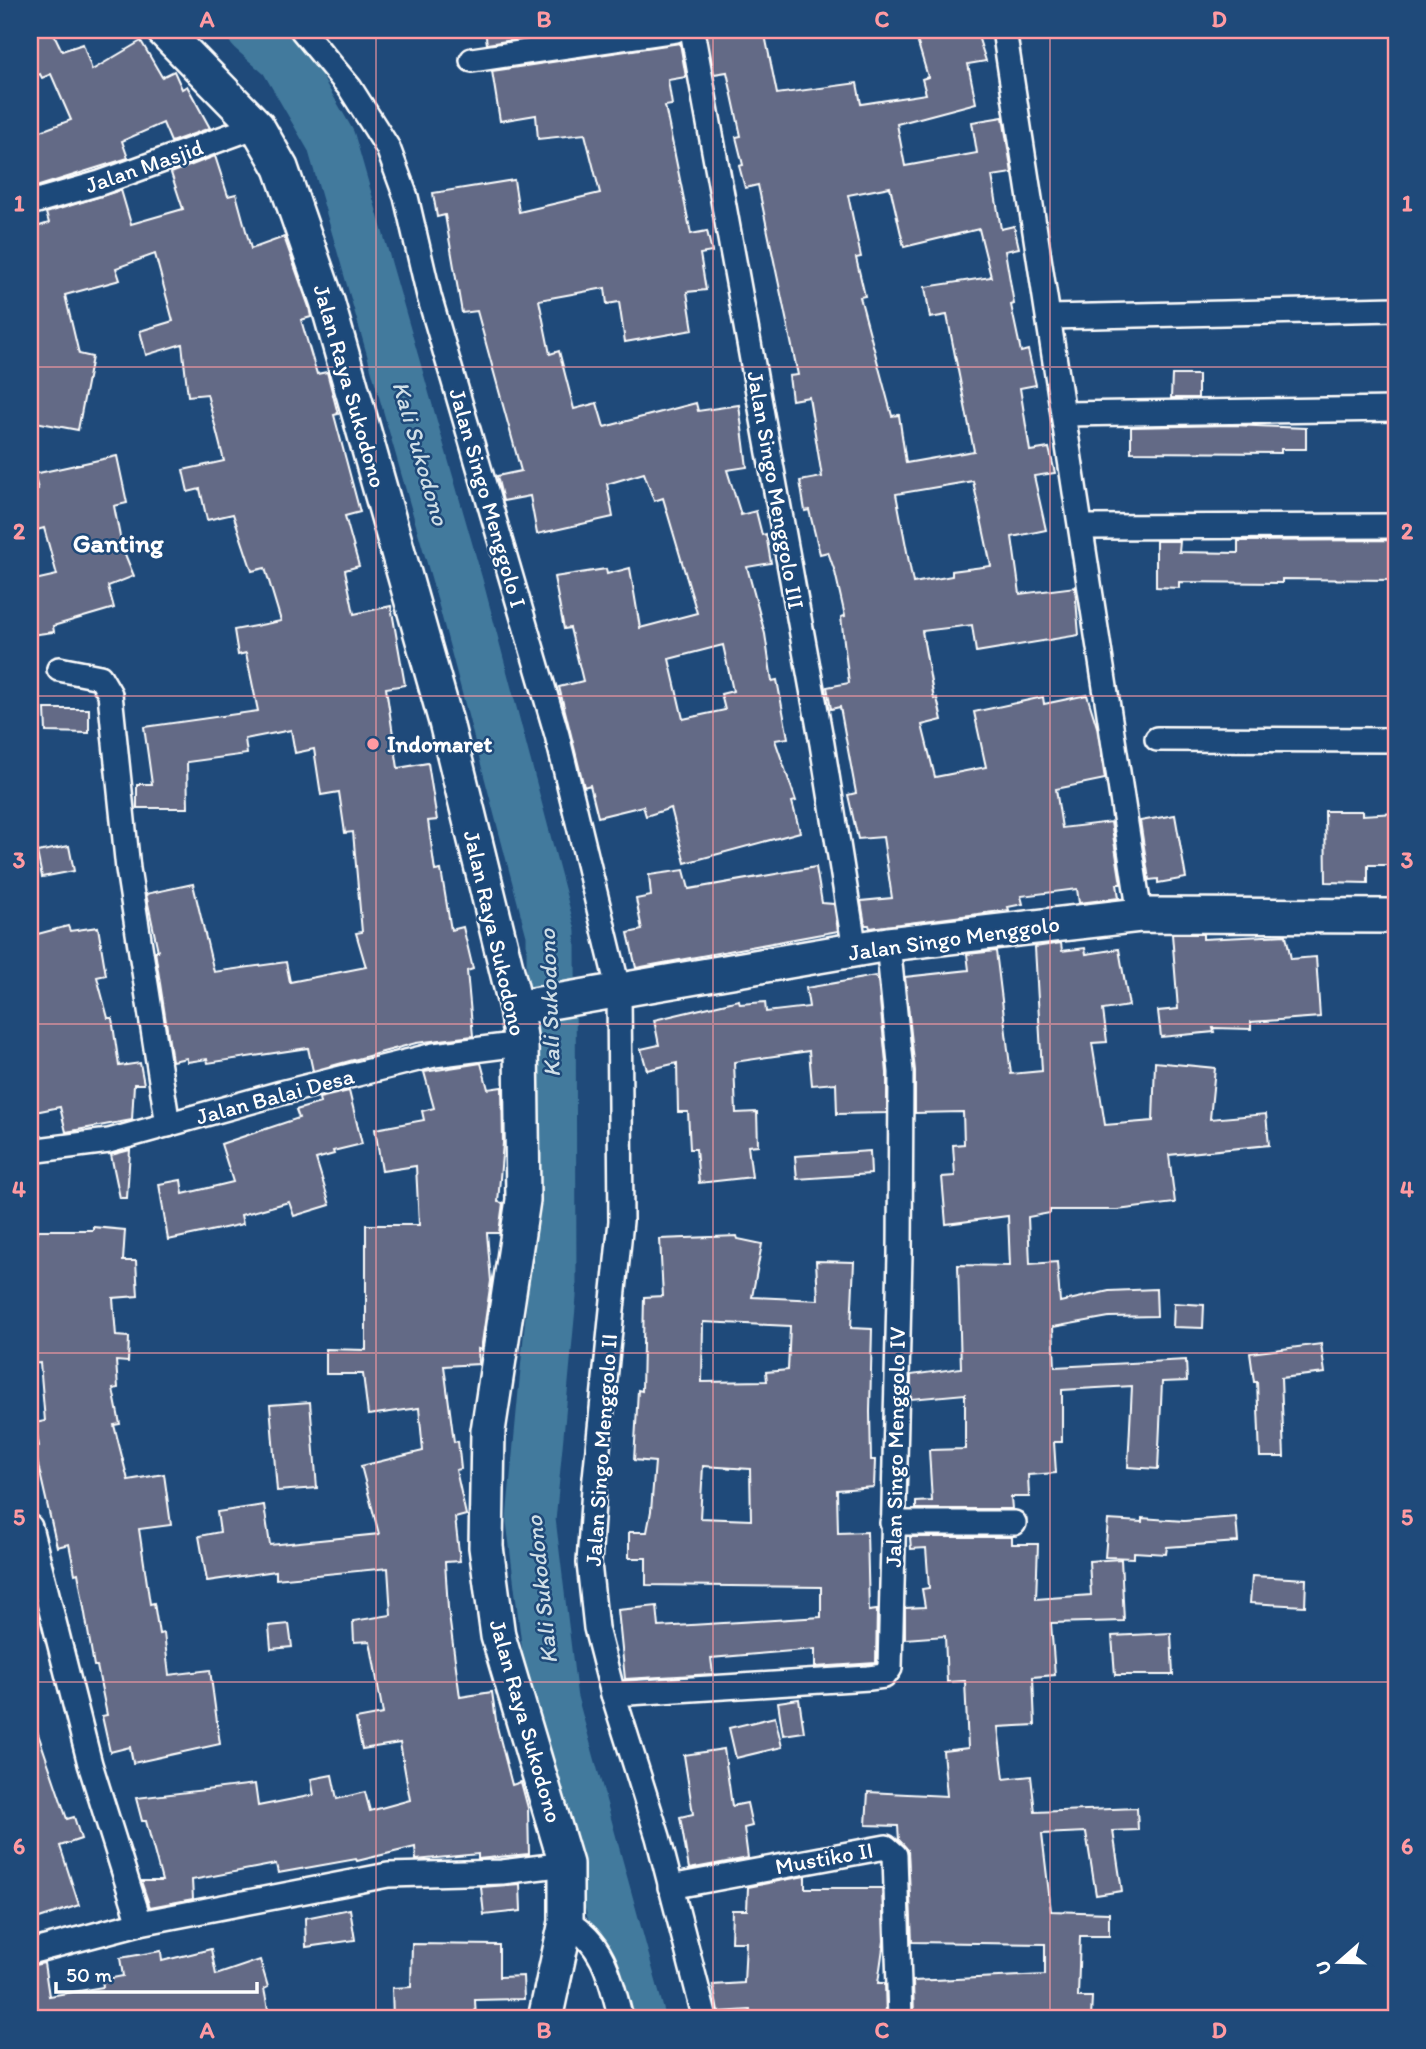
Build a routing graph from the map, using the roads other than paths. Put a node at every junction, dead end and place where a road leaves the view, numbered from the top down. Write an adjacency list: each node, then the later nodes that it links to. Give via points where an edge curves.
1 (163, 30): 7 (main road, Jalan Raya Sukodono)
2 (302, 30): 22 (street, Jalan Singo Menggolo I, via 350,88 388,148 406,197 429,296 557,734)
3 (676, 30): 6 (street)
4 (692, 30): 21 (street, Jalan Singo Menggolo III)
5 (1004, 30): 10 (street)
6 (472, 60)
7 (257, 126): 8 (street, Jalan Masjid, via 100,183); 23 (main road, Jalan Raya Sukodono, via 281,167 327,301)
8 (30, 203)
9 (1396, 309): 10 (street)
10 (1049, 317): 12 (street)
11 (1396, 409): 12 (street)
12 (1064, 414): 14 (street)
13 (1396, 526): 14 (street)
14 (1082, 527): 18 (street)
15 (59, 669): 25 (street, via 100,677 110,694 128,869)
16 (1157, 739): 17 (street)
17 (1396, 740)
18 (1140, 915): 19 (main road, Jalan Singo Menggolo); 20 (main road, Jalan Singo Menggolo)
19 (1396, 916)
20 (888, 944): 21 (main road, Jalan Singo Menggolo); 27 (street, Jalan Singo Menggolo IV, via 901,1072)
21 (855, 950): 22 (main road, Jalan Singo Menggolo)
22 (610, 994): 23 (main road, Jalan Singo Menggolo); 30 (street, Jalan Singo Menggolo II, via 621,1221 589,1563 596,1628)
23 (522, 1008): 24 (main road, Jalan Raya Sukodono)
24 (521, 1044): 25 (street, Jalan Balai Desa, via 434,1055); 31 (main road, Jalan Raya Sukodono, via 523,1200 488,1431 486,1547 498,1636)
25 (168, 1125): 26 (street, Jalan Balai Desa, via 109,1141)
26 (30, 1151)
27 (892, 1523): 28 (street); 30 (street, Jalan Singo Menggolo IV, via 890,1668 884,1676)
28 (1014, 1523)
29 (30, 1527): 34 (street, via 90,1764)
30 (613, 1694): 32 (street, Jalan Singo Menggolo II)
31 (566, 1864): 33 (main road, Jalan Raya Sukodono); 34 (street, via 502,1872 388,1875)
32 (670, 1887): 38 (street, Jalan Singo Menggolo II); 39 (street, Mustiko II, via 886,1847 895,1855)
33 (566, 1922): 36 (main road, Jalan Raya Sukodono); 37 (street, via 583,1931 602,1956)
34 (140, 1923): 35 (street)
35 (30, 1952)
36 (545, 2019)
37 (621, 2019)
38 (705, 2019)
39 (900, 2019)

